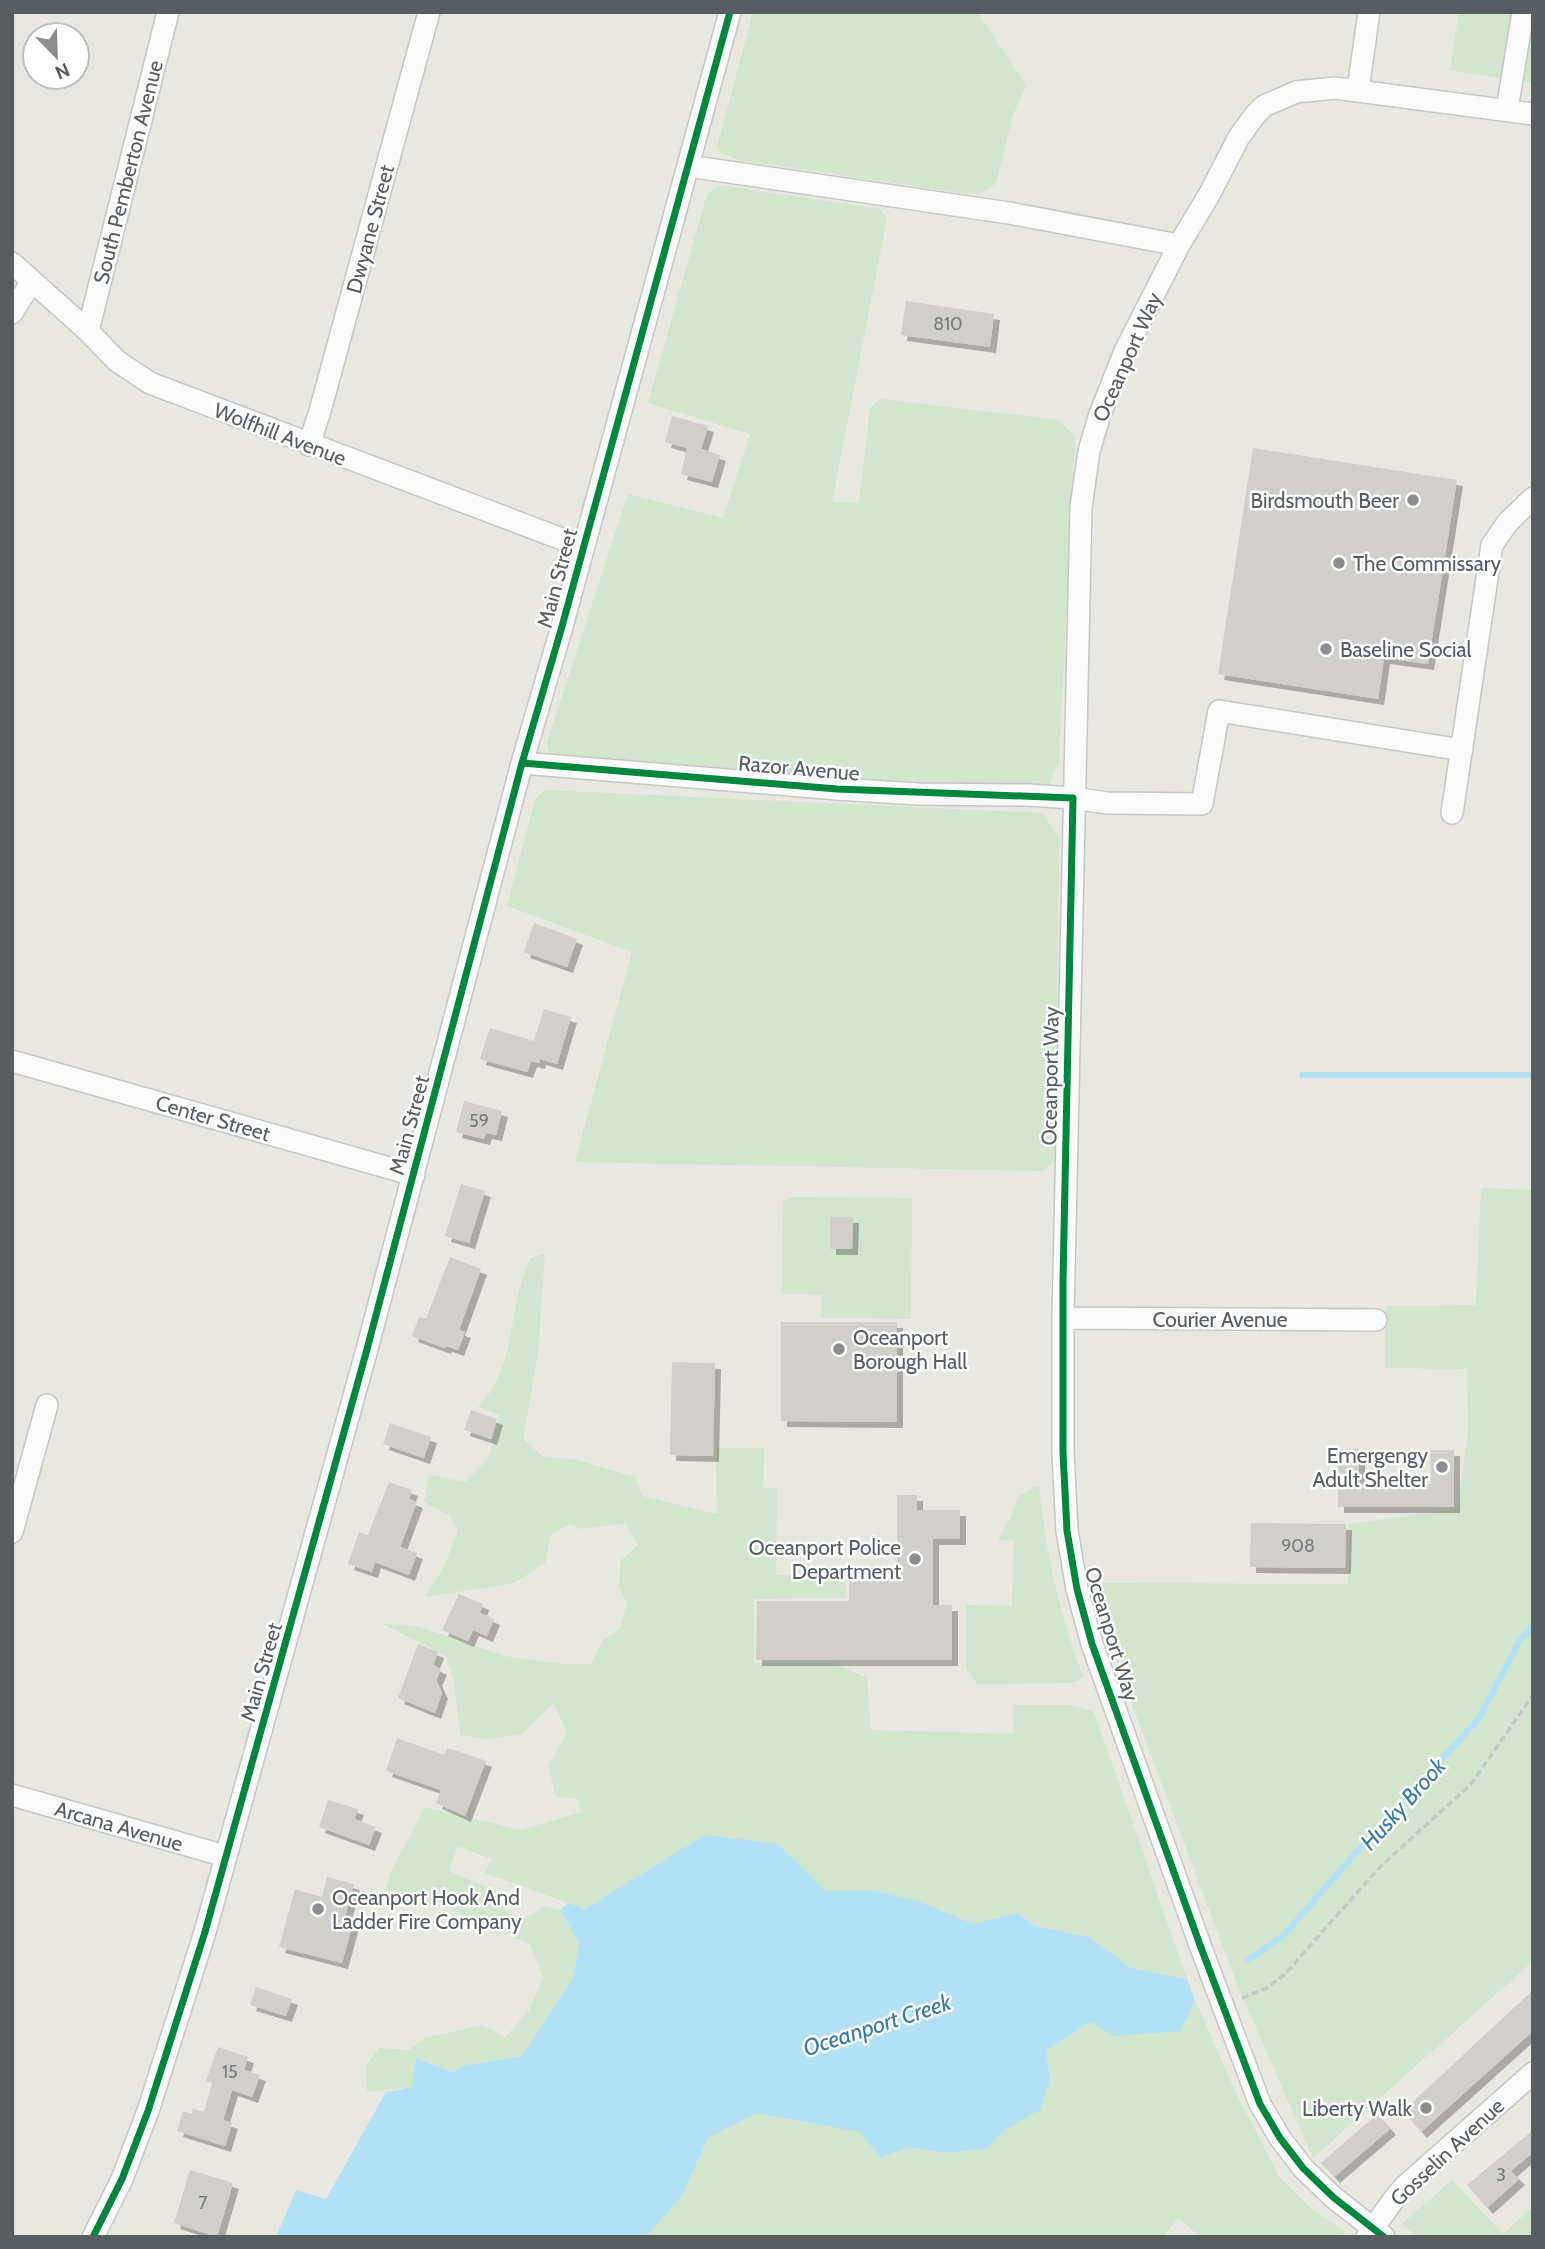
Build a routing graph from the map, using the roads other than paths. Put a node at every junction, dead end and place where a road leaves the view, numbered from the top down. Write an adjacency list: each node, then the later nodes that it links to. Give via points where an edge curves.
1 (168, 12): 14 (street, South Pemberton Avenue)
2 (429, 12): 15 (street, Dwyane Street)
3 (730, 12): 9 (street, Main Street)
4 (1369, 12): 6 (street)
5 (1523, 12): 7 (street)
6 (1358, 90): 7 (street, Oceanport Way); 10 (street, Oceanport Way, via 1318,88 1264,106 1239,137)
7 (1507, 110): 8 (street, Oceanport Way)
8 (1533, 114)
9 (688, 166): 10 (street, via 1009,213); 17 (street, Main Street)
10 (1179, 245): 20 (street, Oceanport Way, via 1125,351 1089,451 1080,533)
11 (12, 263): 12 (street, Wolfhill Avenue)
12 (32, 281): 13 (street); 14 (street, Wolfhill Avenue)
13 (12, 313)
14 (88, 331): 15 (street, Wolfhill Avenue, via 117,361 150,383)
15 (309, 445): 17 (street, Wolfhill Avenue)
16 (1533, 498): 18 (street, via 1492,545)
17 (583, 547): 19 (street, Main Street)
18 (1462, 750): 20 (street, Razor Avenue, via 1219,710 1202,804); 21 (street)
19 (522, 763): 20 (street, Razor Avenue, via 850,790); 23 (street, Main Street)
20 (1073, 798): 24 (street, Oceanport Way)
21 (1452, 813)
22 (12, 1061): 23 (street, Center Street)
23 (414, 1175): 29 (street, Main Street)
24 (1063, 1318): 25 (street, Courier Avenue); 31 (street, Oceanport Way, via 1067,1531 1093,1644 1256,2094 1303,2168)
25 (1376, 1320)
26 (47, 1405): 27 (street)
27 (12, 1532)
28 (12, 1795): 29 (street, Arcana Avenue)
29 (225, 1856): 32 (street, Main Street, via 148,2111)
30 (1533, 2073): 31 (street, Gosselin Avenue, via 1405,2186)
31 (1375, 2234)
32 (93, 2237)

